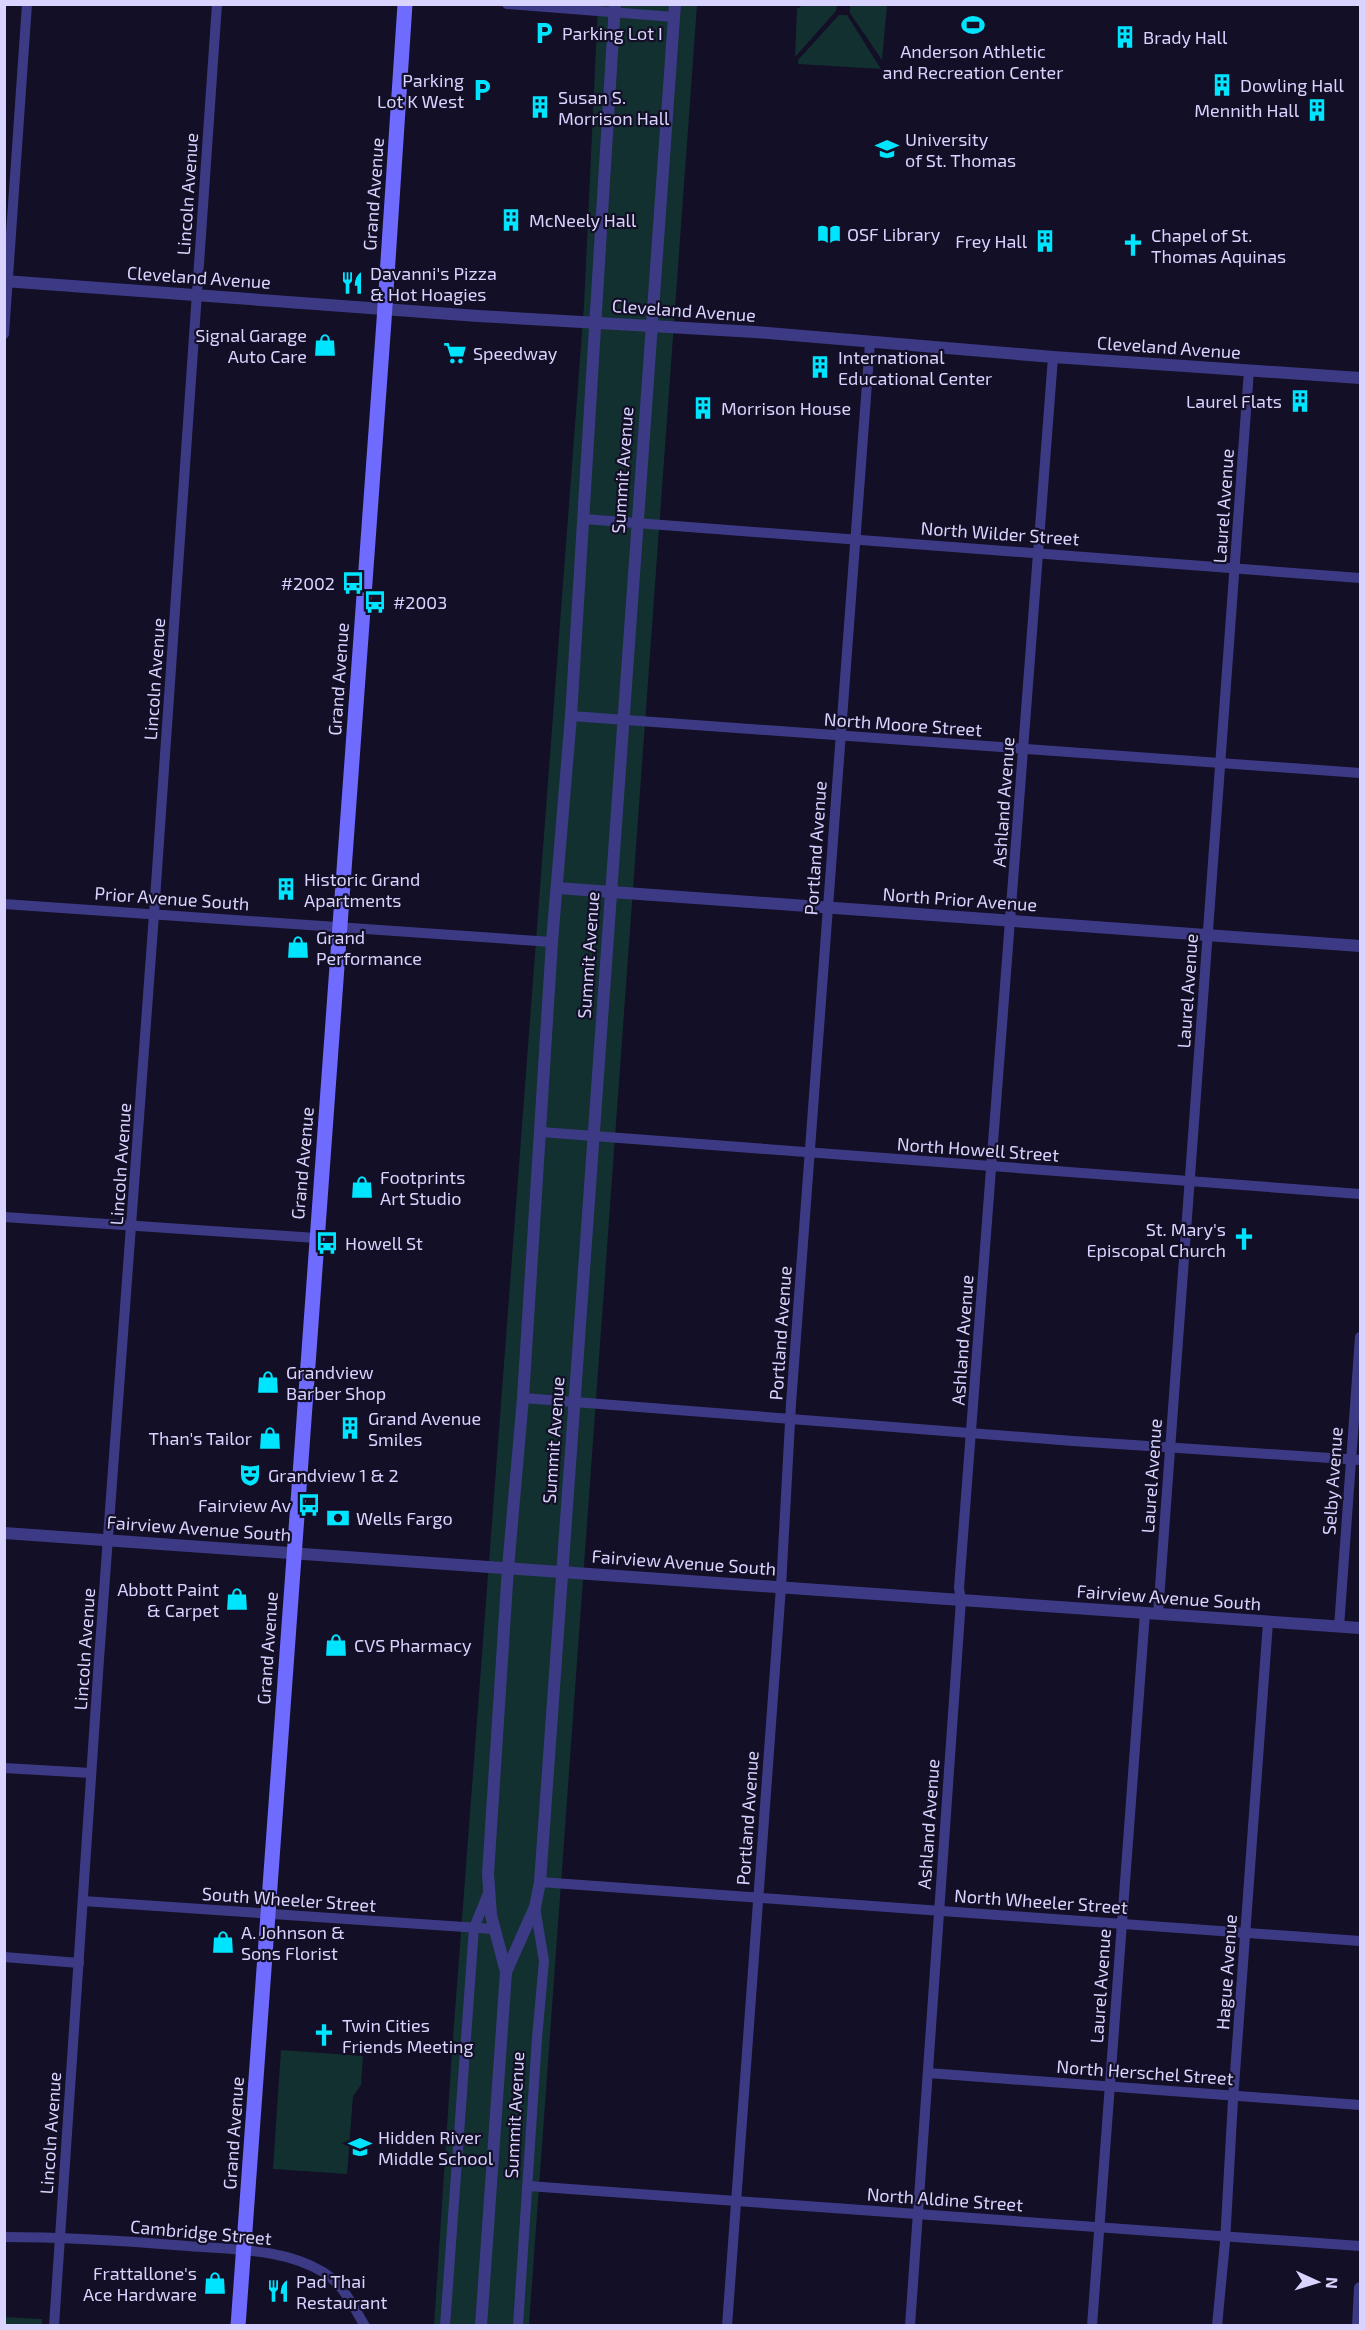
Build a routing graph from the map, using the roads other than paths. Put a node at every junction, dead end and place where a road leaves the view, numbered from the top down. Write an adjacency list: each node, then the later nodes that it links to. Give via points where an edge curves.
1 (27, 4): 7 (street)
2 (217, 4): 8 (street, Lincoln Avenue)
3 (405, 4): 9 (main road, Grand Avenue)
4 (507, 4): 5 (street)
5 (615, 9): 6 (street); 10 (street, Summit Avenue)
6 (674, 11): 11 (street, Summit Avenue)
7 (6, 282): 8 (street, Cleveland Avenue); 12 (street)
8 (196, 295): 9 (street, Cleveland Avenue); 33 (street, Lincoln Avenue)
9 (385, 309): 10 (street, Cleveland Avenue); 35 (main road, Grand Avenue)
10 (597, 323): 11 (street, Cleveland Avenue); 17 (street, Summit Avenue)
11 (650, 327): 13 (street, Cleveland Avenue); 18 (street, Summit Avenue)
12 (4, 333)
13 (870, 343): 14 (street, Cleveland Avenue); 19 (street, Portland Avenue)
14 (1053, 357): 15 (street, Cleveland Avenue); 20 (street, Ashland Avenue)
15 (1249, 370): 16 (street, Cleveland Avenue); 21 (street, Laurel Avenue)
16 (1360, 378)
17 (584, 519): 18 (street, North Wilder Street); 23 (street, Summit Avenue)
18 (636, 521): 19 (street, North Wilder Street); 24 (street, Summit Avenue)
19 (856, 539): 20 (street, North Wilder Street); 25 (street, Portland Avenue)
20 (1038, 553): 21 (street, North Wilder Street); 26 (street, Ashland Avenue)
21 (1235, 567): 22 (street, North Wilder Street); 27 (street, Laurel Avenue)
22 (1360, 578)
23 (571, 716): 24 (street, North Moore Street); 29 (street, Summit Avenue)
24 (623, 719): 25 (street, North Moore Street); 30 (street, Summit Avenue)
25 (840, 736): 26 (street, North Moore Street); 32 (street, Portland Avenue)
26 (1023, 749): 27 (street, North Moore Street); 34 (street, Ashland Avenue)
27 (1220, 763): 28 (street, North Moore Street); 36 (street, Laurel Avenue)
28 (1360, 773)
29 (557, 888): 30 (street, North Prior Avenue); 37 (street, Summit Avenue)
30 (611, 891): 32 (street, North Prior Avenue); 40 (street, Summit Avenue)
31 (4, 903): 33 (street, Prior Avenue South)
32 (828, 907): 34 (street, North Prior Avenue); 41 (street, Portland Avenue)
33 (154, 914): 35 (street, Prior Avenue South); 46 (street, Lincoln Avenue)
34 (1011, 922): 36 (street, North Prior Avenue); 42 (street, Ashland Avenue)
35 (339, 927): 37 (street, Prior Avenue South); 47 (main road, Grand Avenue)
36 (1207, 936): 38 (street, North Prior Avenue); 43 (street, Laurel Avenue)
37 (552, 942): 39 (street, Summit Avenue)
38 (1360, 946)
39 (541, 1132): 40 (street, North Howell Street); 49 (street, Summit Avenue)
40 (592, 1136): 41 (street, North Howell Street); 50 (street, Summit Avenue)
41 (809, 1152): 42 (street, North Howell Street); 51 (street, Portland Avenue)
42 (991, 1166): 43 (street, North Howell Street); 52 (street, Ashland Avenue)
43 (1189, 1181): 44 (street, North Howell Street); 53 (street, Laurel Avenue)
44 (1360, 1194)
45 (4, 1217): 46 (street)
46 (132, 1224): 47 (street); 56 (street, Lincoln Avenue)
47 (316, 1238): 57 (main road, Grand Avenue)
48 (1360, 1337): 54 (street, Selby Avenue)
49 (523, 1398): 50 (street); 58 (street, Summit Avenue)
50 (573, 1402): 51 (street); 59 (street, Summit Avenue)
51 (791, 1418): 52 (street); 60 (street, Portland Avenue)
52 (971, 1432): 53 (street); 61 (street, Ashland Avenue)
53 (1170, 1448): 54 (street); 63 (street, Laurel Avenue)
54 (1356, 1460): 65 (street, Selby Avenue)
55 (4, 1533): 56 (street, Fairview Avenue South)
56 (108, 1540): 57 (street, Fairview Avenue South); 68 (street, Lincoln Avenue)
57 (293, 1553): 58 (street, Fairview Avenue South); 75 (main road, Grand Avenue)
58 (508, 1568): 59 (street, Fairview Avenue South); 70 (street, Summit Avenue)
59 (563, 1572): 60 (street, Fairview Avenue South); 69 (street, Summit Avenue)
60 (781, 1587): 61 (street, Fairview Avenue South); 71 (street, Portland Avenue)
61 (961, 1600): 62 (street, Fairview Avenue South); 74 (street, Ashland Avenue)
62 (1145, 1613): 63 (street, Fairview Avenue South); 76 (street, Laurel Avenue)
63 (1158, 1614): 64 (street, Fairview Avenue South)
64 (1268, 1622): 65 (street, Fairview Avenue South); 79 (street, Hague Avenue)
65 (1339, 1627): 66 (street, Fairview Avenue South)
66 (1360, 1628)
67 (4, 1768): 68 (street)
68 (91, 1773): 72 (street, Lincoln Avenue)
69 (540, 1882): 71 (street, North Wheeler Street); 73 (street, Summit Avenue)
70 (489, 1890): 77 (street, Summit Avenue); 78 (street, Summit Avenue)
71 (758, 1897): 74 (street, North Wheeler Street); 89 (street, Portland Avenue)
72 (83, 1901): 75 (street, South Wheeler Street); 82 (street, Lincoln Avenue)
73 (535, 1907): 83 (street, Summit Avenue); 88 (street, Summit Avenue, via 544,1961)
74 (939, 1910): 76 (street, North Wheeler Street); 84 (street, Ashland Avenue)
75 (269, 1914): 77 (street, South Wheeler Street); 96 (main road, Grand Avenue)
76 (1122, 1924): 79 (street, North Wheeler Street); 85 (street, Laurel Avenue)
77 (474, 1928): 78 (street, South Wheeler Street); 101 (street, Summit Avenue)
78 (494, 1929): 83 (street, Summit Avenue)
79 (1245, 1933): 80 (street, North Wheeler Street); 86 (street, Hague Avenue)
80 (1360, 1941)
81 (4, 1958): 82 (street)
82 (79, 1963): 94 (street, Lincoln Avenue)
83 (506, 1972): 102 (street, Summit Avenue)
84 (928, 2073): 85 (street, North Herschel Street); 90 (street, Ashland Avenue)
85 (1109, 2086): 86 (street, North Herschel Street); 91 (street, Laurel Avenue)
86 (1234, 2094): 87 (street, North Herschel Street); 92 (street, Hague Avenue)
87 (1360, 2105)
88 (528, 2186): 89 (street, North Aldine Street); 103 (street, Summit Avenue)
89 (736, 2201): 90 (street, North Aldine Street); 104 (street, Portland Avenue)
90 (916, 2214): 91 (street, North Aldine Street); 105 (street, Ashland Avenue)
91 (1100, 2226): 92 (street, North Aldine Street); 106 (street, Laurel Avenue)
92 (1225, 2236): 95 (street, North Aldine Street); 107 (street, Hague Avenue)
93 (4, 2237): 94 (street, Cambridge Street)
94 (59, 2237): 96 (street, Cambridge Street); 98 (street, Lincoln Avenue)
95 (1360, 2246)
96 (243, 2251): 99 (main road, Grand Avenue); 100 (street, Cambridge Street, via 285,2257 323,2272 340,2286)
97 (1360, 2288): 108 (street)
98 (54, 2325)
99 (237, 2325)
100 (364, 2325)
101 (445, 2325)
102 (481, 2325)
103 (518, 2325)
104 (727, 2325)
105 (910, 2325)
106 (1092, 2325)
107 (1217, 2325)
108 (1358, 2325)

